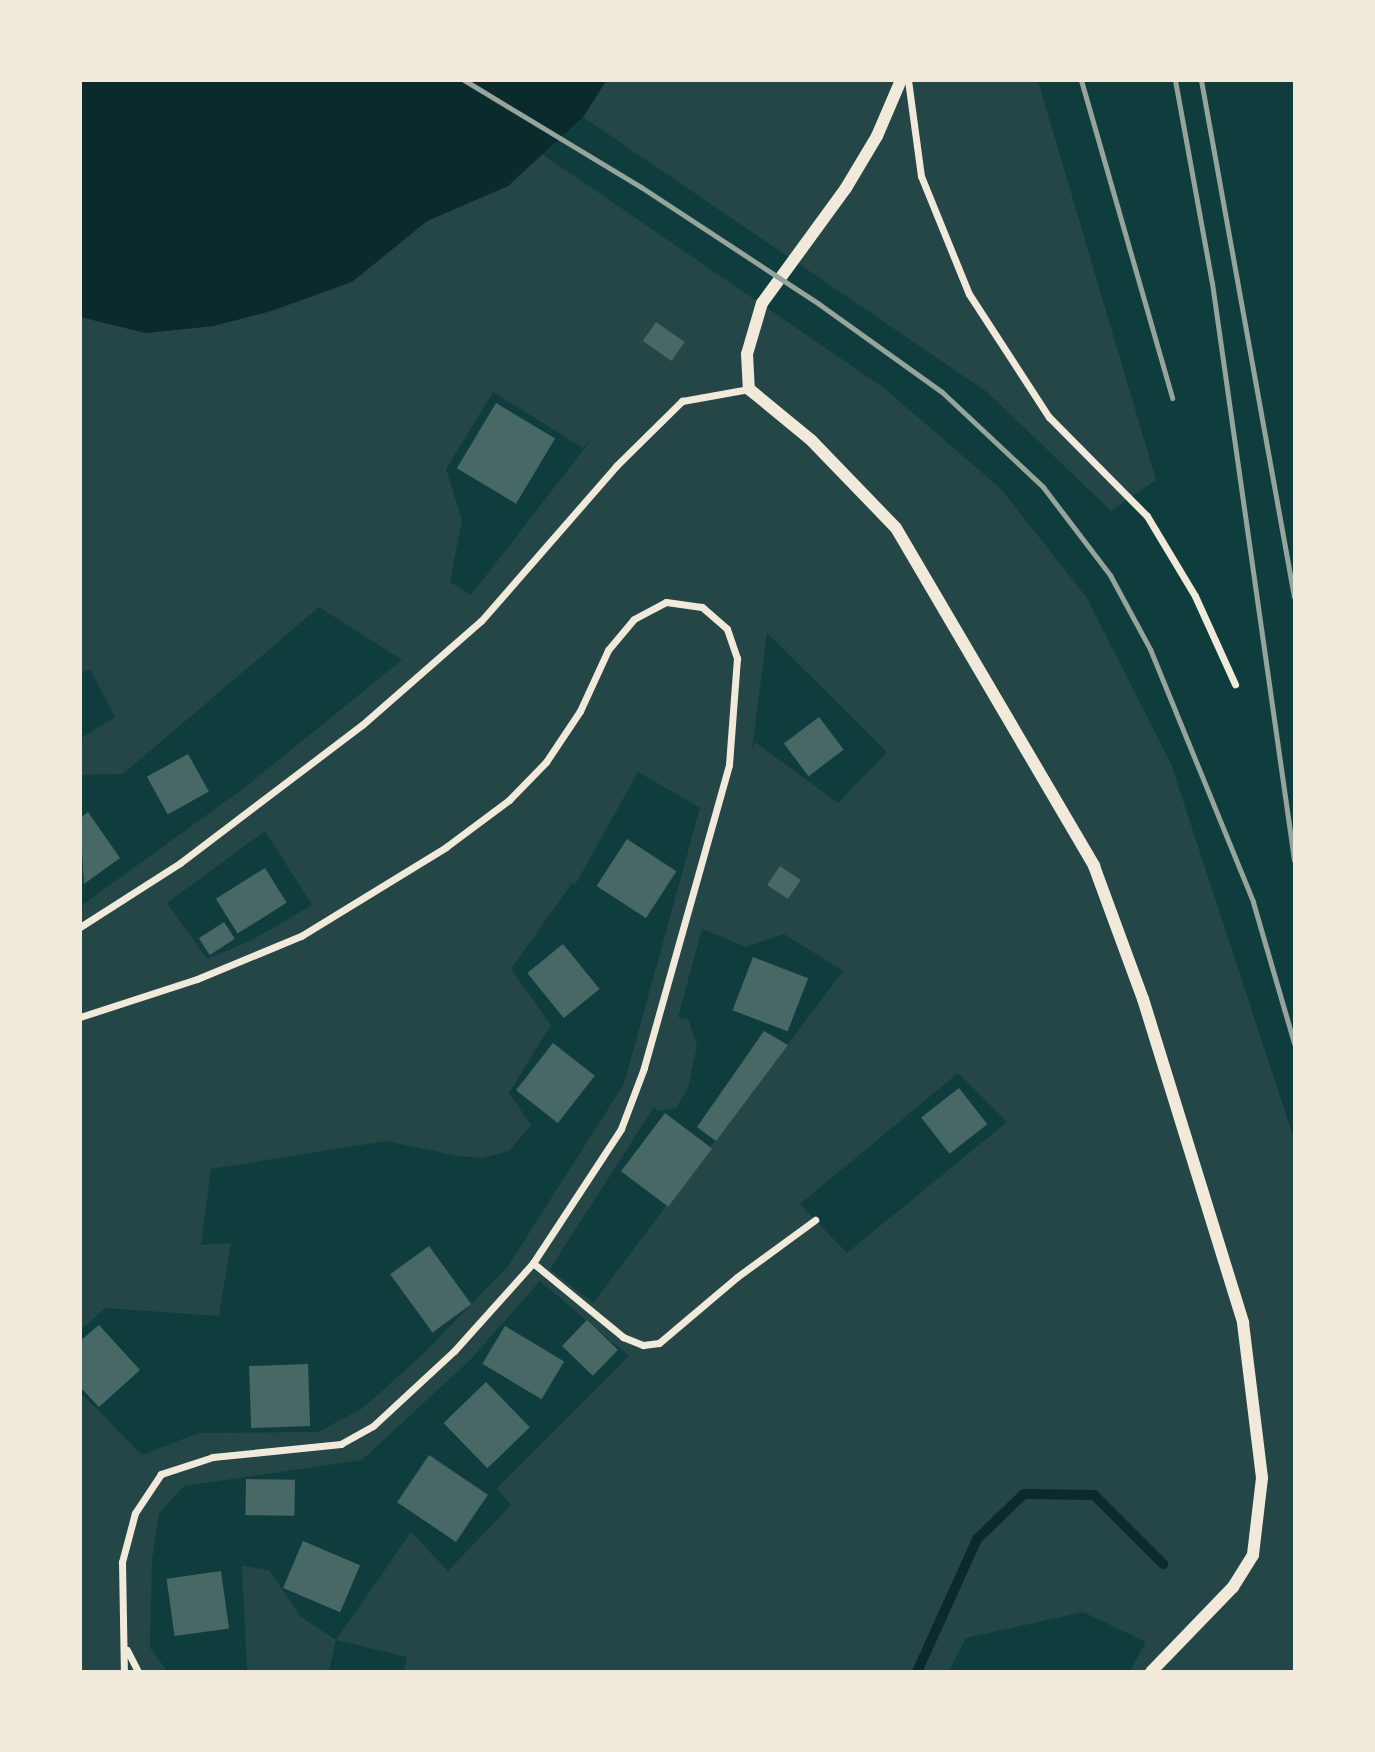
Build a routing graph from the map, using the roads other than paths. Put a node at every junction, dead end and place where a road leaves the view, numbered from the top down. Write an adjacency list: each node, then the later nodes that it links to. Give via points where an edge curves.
1 (901, 80): 3 (street, via 877,136 846,188 762,303 747,354)
2 (908, 80): 4 (street, via 921,176 969,294 1049,418 1147,516 1195,596)
3 (748, 389): 5 (street, via 682,401 616,466 481,621 362,725 180,863); 12 (street, via 811,440 896,528 1094,866 1143,999 1243,1323 1262,1478 1253,1555 1233,1587)
4 (1234, 684)
5 (80, 927)
6 (80, 1017): 8 (street, via 197,979 301,936 405,874 509,800 546,762 580,711 608,650 634,619 666,602 702,607 727,629 737,658 729,765 644,1068 621,1129)
7 (815, 1220): 8 (street, via 737,1277 659,1343 643,1345 622,1337)
8 (533, 1263): 9 (street, via 454,1351 373,1426 341,1444 213,1457 161,1474 135,1513 122,1562)
9 (126, 1647): 10 (street); 11 (street)
10 (124, 1671)
11 (138, 1671)
12 (1151, 1671)

